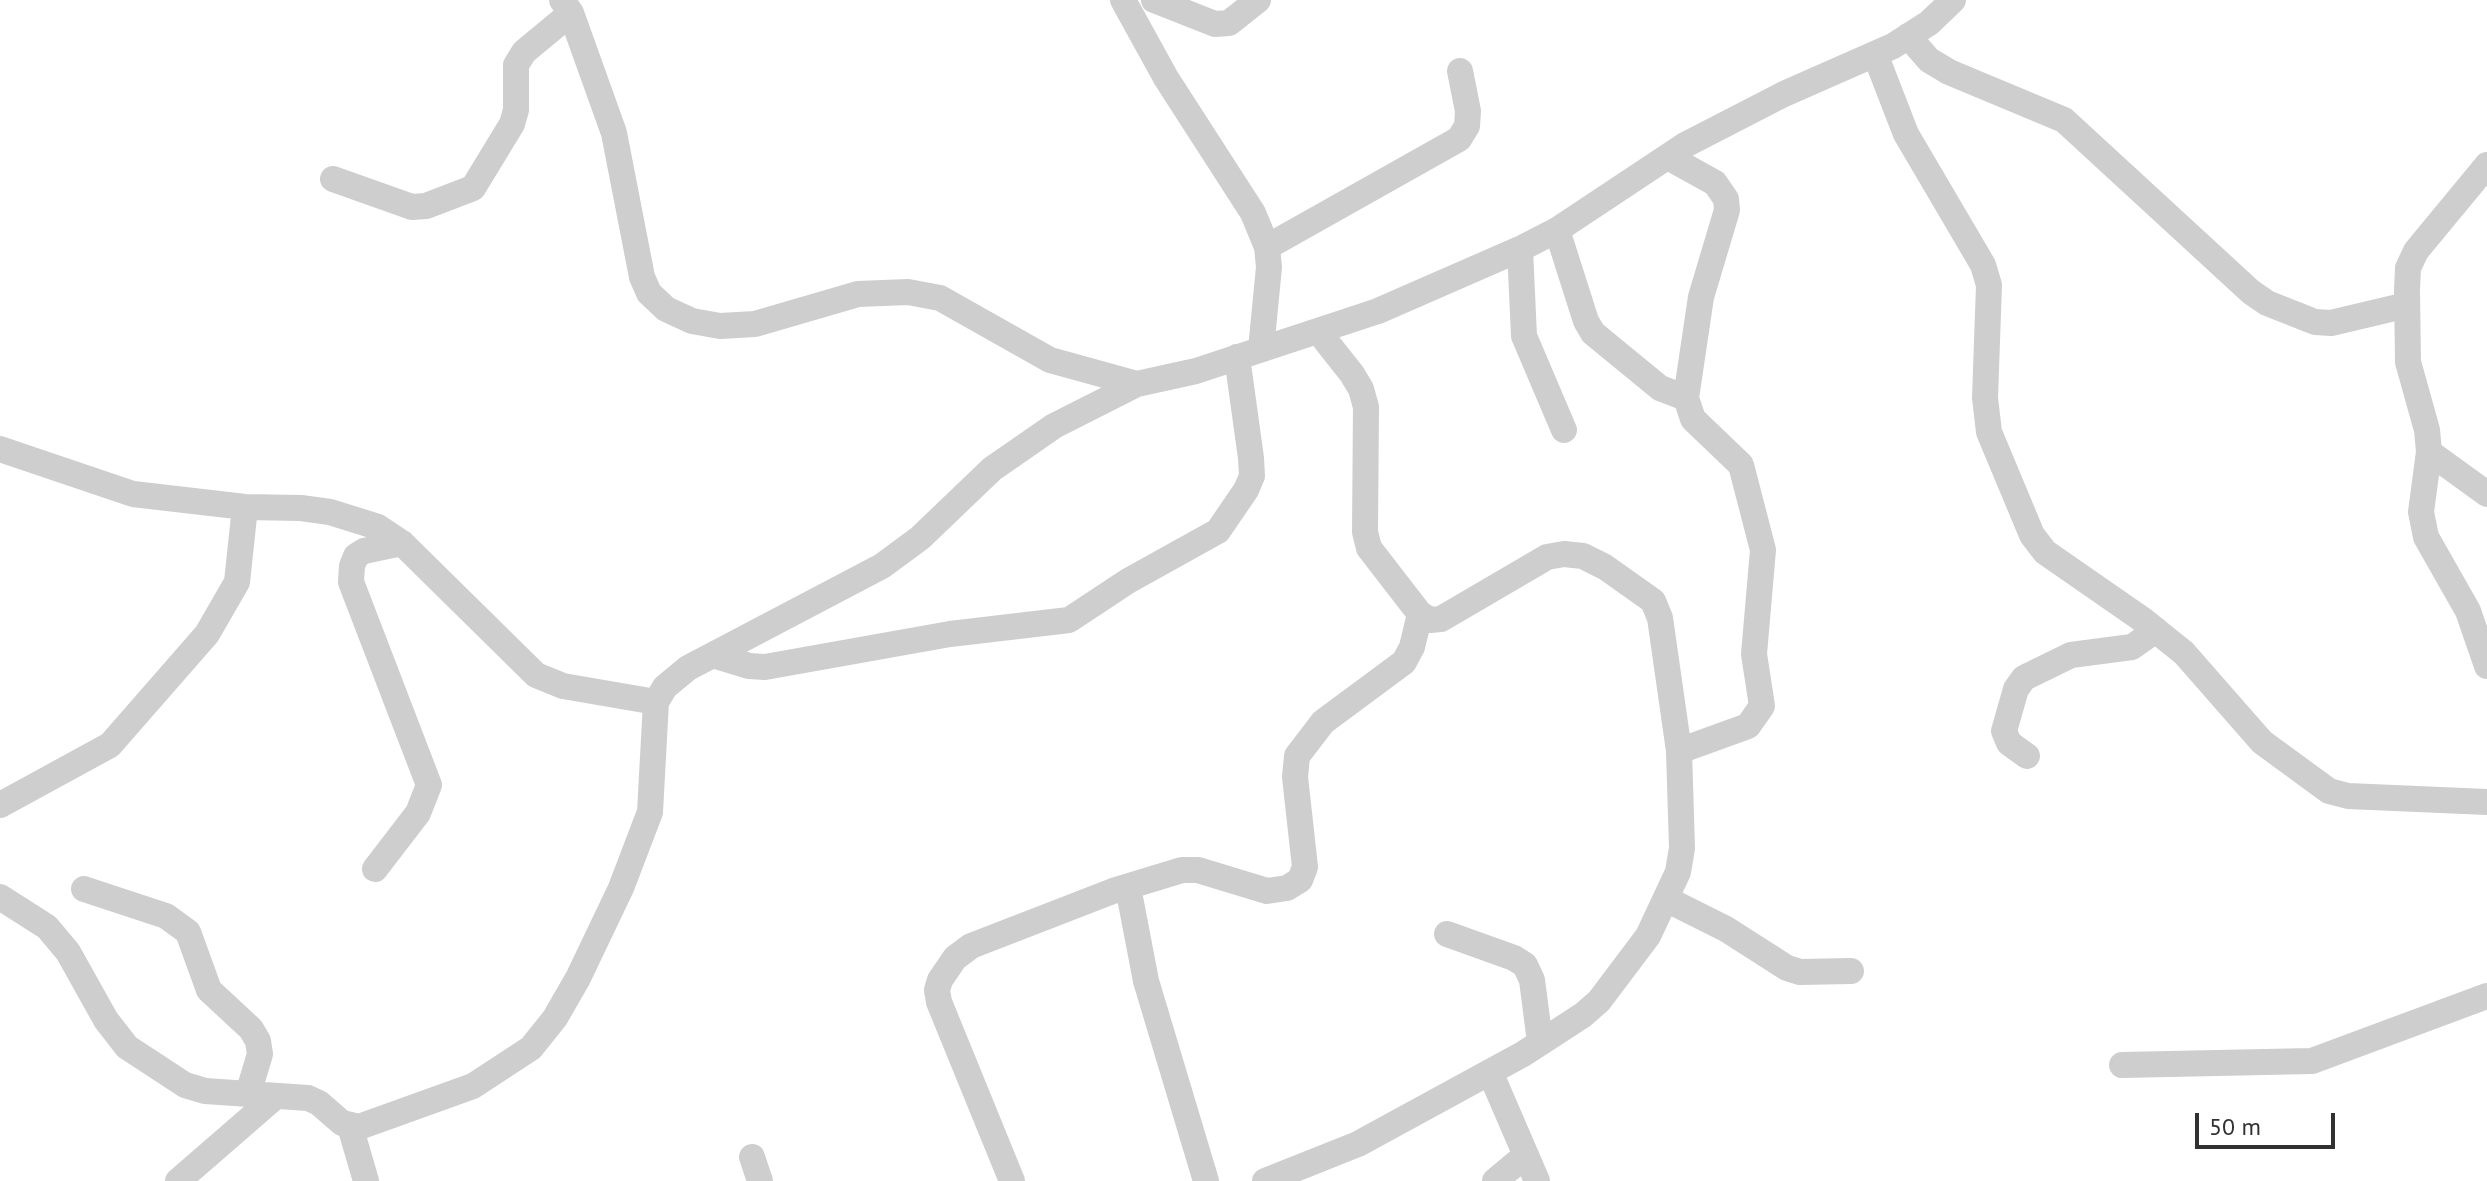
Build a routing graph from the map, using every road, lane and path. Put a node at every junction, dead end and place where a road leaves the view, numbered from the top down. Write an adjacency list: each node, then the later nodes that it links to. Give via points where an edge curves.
1 (1123, 0): 13 (street, via 1253,213)
2 (1154, 0): 3 (street, via 1215,24 1229,23)
3 (1258, 0)
4 (1953, 0): 6 (street)
5 (566, 6): 11 (street, via 516,65 512,124 473,188 412,207); 18 (street, via 614,133 642,277 666,309 720,326 755,324 858,294 908,292 940,298 1050,360)
6 (1908, 36): 7 (street); 15 (street, via 1929,60 1949,72 2064,120 2267,303 2331,323)
7 (1875, 54): 9 (street, via 1756,108); 27 (street, via 1906,134 1983,265 1989,285 1989,432 2032,535 2045,552)
8 (1460, 71): 13 (street, via 1468,111 1459,139)
9 (1668, 157): 12 (street); 19 (street, via 1715,183 1727,210 1701,297)
10 (2487, 165): 15 (street, via 2416,251 2408,268)
11 (333, 179)
12 (1557, 230): 14 (street); 19 (street, via 1593,333 1660,388)
13 (1267, 247): 17 (street, via 1268,285)
14 (1520, 249): 16 (street, via 1378,311); 20 (street, via 1524,336)
15 (2407, 305): 22 (street, via 2408,362)
16 (1318, 331): 17 (street); 26 (street, via 1352,374 1366,407 1369,548)
17 (1249, 353): 18 (street); 28 (street, via 1252,476 1246,490 1218,531 1069,620 950,634 765,667)
18 (1137, 384): 28 (street, via 1031,440 882,566)
19 (1686, 398): 31 (street, via 1693,419 1741,465 1762,534 1754,654 1762,706 1748,726)
20 (1564, 430)
21 (0, 449): 24 (street, via 133,494)
22 (2429, 452): 23 (street); 29 (street, via 2421,512 2426,537 2468,611)
23 (2487, 494)
24 (245, 507): 25 (street, via 330,512 378,527); 34 (street, via 237,582 207,634 110,745)
25 (402, 543): 30 (street, via 536,675 563,686); 35 (street, via 364,551 352,566 351,582 429,785 418,813)
26 (1420, 614): 31 (street, via 1441,619 1547,557 1564,554 1594,561 1653,601); 36 (street, via 1404,662 1323,722 1297,756 1305,867 1300,880 1267,891 1182,870)
27 (2156, 630): 32 (street, via 2132,647 2071,655 2024,678 2004,731 2009,743); 33 (street, via 2203,673 2262,742 2329,791)
28 (713, 655): 30 (street, via 665,687)
29 (2487, 666)
30 (656, 702): 48 (street, via 650,812 621,888 555,1018 531,1048 473,1086 368,1125)
31 (1679, 751): 39 (street, via 1682,848)
32 (2027, 756)
33 (2487, 802)
34 (0, 805)
35 (375, 869)
36 (1128, 887): 52 (street, via 971,946 940,980 939,1002); 53 (street, via 1146,981)
37 (84, 889): 46 (street, via 166,916 188,932 209,990 258,1041 260,1054)
38 (0, 897): 46 (street, via 47,927 127,1047 185,1085)
39 (1666, 899): 41 (street, via 1787,968); 43 (street, via 1648,936 1599,1001)
40 (1447, 934): 43 (street, via 1525,965 1532,980)
41 (1851, 971)
42 (2487, 996): 44 (street, via 2312,1061)
43 (1540, 1042): 45 (street)
44 (2122, 1065)
45 (1490, 1072): 49 (street); 54 (street, via 1358,1144)
46 (248, 1094): 47 (street)
47 (276, 1096): 48 (street, via 319,1103); 50 (street)
48 (350, 1126): 51 (street)
49 (1526, 1155): 55 (street); 56 (street)
50 (178, 1181)
51 (366, 1181)
52 (1012, 1181)
53 (1206, 1181)
54 (1265, 1181)
55 (1495, 1181)
56 (1537, 1181)

